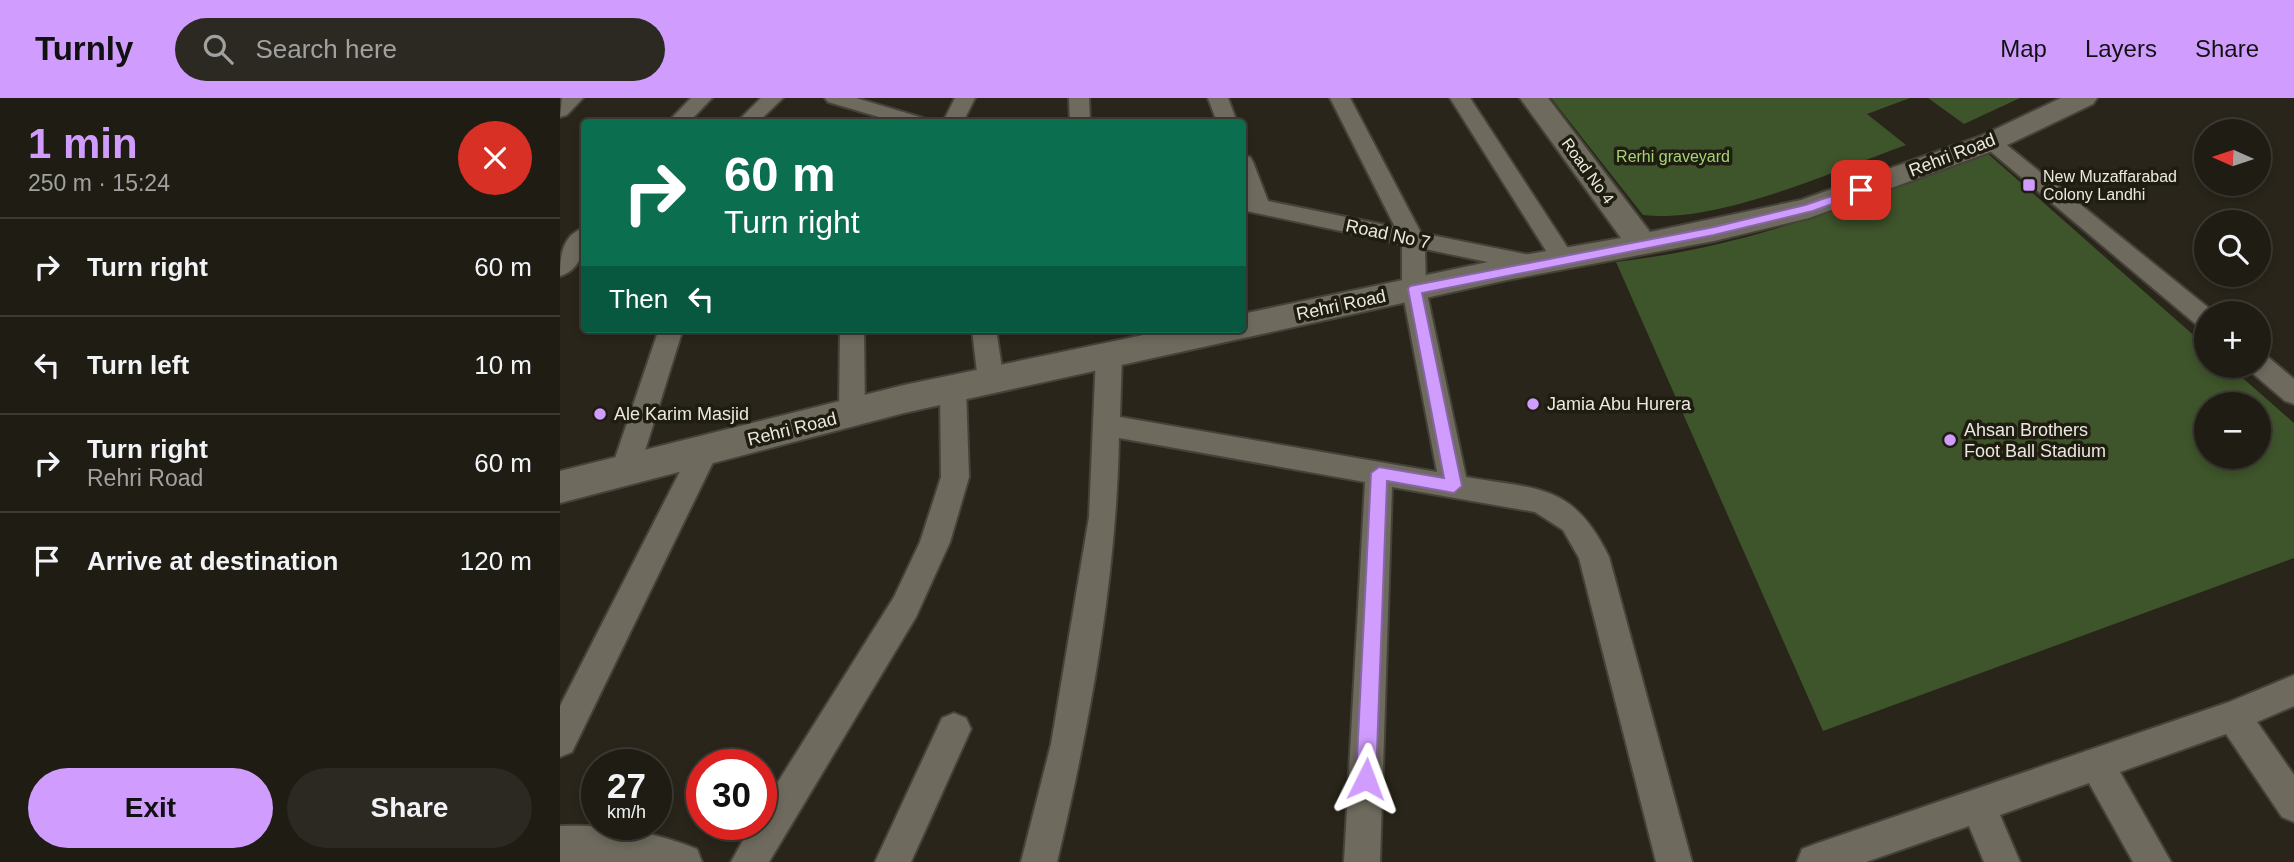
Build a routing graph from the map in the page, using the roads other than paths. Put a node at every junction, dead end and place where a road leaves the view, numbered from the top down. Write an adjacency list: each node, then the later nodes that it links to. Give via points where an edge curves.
1 (573, 98): 12 (street)
2 (702, 98): 13 (street)
3 (773, 98): 14 (street)
4 (835, 98): 15 (street)
5 (965, 98): 16 (street)
6 (1079, 98): 17 (street)
7 (1218, 98): 18 (street)
8 (1340, 98): 23 (street)
9 (1460, 98): 25 (street)
10 (1534, 98): 24 (street, Road No 4)
11 (2082, 98): 19 (street, Rehri Road)
12 (560, 111)
13 (681, 119)
14 (750, 119)
15 (906, 119)
16 (954, 119)
17 (1080, 119)
18 (1226, 119)
19 (1991, 142): 24 (street, Rehri Road, via 1809,208); 28 (street)
20 (1246, 181): 21 (street)
21 (1251, 205): 23 (street, Road No 7)
22 (581, 240): 26 (street)
23 (1413, 240): 25 (street, Road No 7); 27 (street)
24 (1642, 244): 25 (street, Rehri Road)
25 (1549, 261): 27 (street, Rehri Road)
26 (560, 268)
27 (1415, 289): 29 (street, Rehri Road); 45 (street)
28 (2194, 309)
29 (1246, 325)
30 (669, 333): 42 (street)
31 (852, 333): 39 (street)
32 (985, 333): 36 (street)
33 (1211, 333): 34 (street, Rehri Road)
34 (1109, 355): 36 (street, Rehri Road); 40 (street)
35 (2271, 375): 38 (street)
36 (991, 381): 37 (street, Rehri Road)
37 (953, 389): 39 (street, Rehri Road); 55 (street, via 955,477 935,542 905,607)
38 (2294, 394)
39 (852, 414): 41 (street, Rehri Road)
40 (1107, 425): 43 (street); 57 (street, via 1103,517 1068,744)
41 (705, 450): 42 (street, Rehri Road); 49 (street)
42 (625, 470): 44 (street, Rehri Road)
43 (1379, 473): 45 (street); 58 (street)
44 (560, 486)
45 (1454, 486): 59 (street, via 1538,501 1563,510 1576,523 1594,557)
46 (2294, 690): 47 (street)
47 (2233, 716): 50 (street); 51 (street)
48 (954, 729): 56 (street)
49 (560, 741)
50 (2097, 764): 52 (street); 62 (street)
51 (2294, 805)
52 (1978, 806): 60 (street); 61 (street)
53 (560, 844): 54 (street, via 594,841 649,850)
54 (684, 862)
55 (748, 862)
56 (893, 862)
57 (1039, 862)
58 (1362, 862)
59 (1674, 862)
60 (1815, 862)
61 (2003, 862)
62 (2153, 862)

